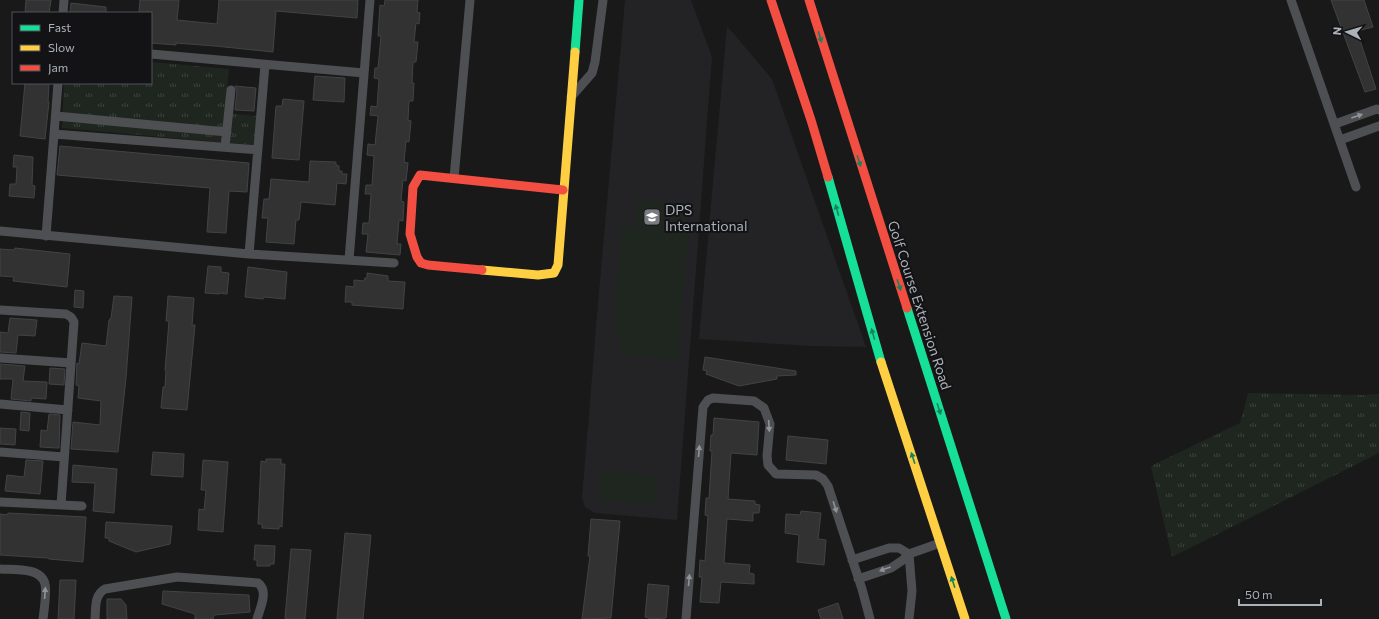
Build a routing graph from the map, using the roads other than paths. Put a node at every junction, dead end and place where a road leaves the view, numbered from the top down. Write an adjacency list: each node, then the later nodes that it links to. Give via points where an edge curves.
1 (64, 0): 9 (street)
2 (370, 0): 12 (street)
3 (470, 0): 25 (street)
4 (579, 0): 15 (main road)
5 (603, 0): 15 (street, via 592,73)
6 (771, 0): 43 (main road, one-way to 6, via 876,344 811,120)
7 (809, 0): 55 (main road, Golf Course Extension Road, one-way to 55)
8 (1291, 0): 18 (street)
9 (64, 12)
10 (152, 54): 11 (street)
11 (265, 65): 12 (street); 24 (street)
12 (364, 73): 31 (street)
13 (58, 84): 17 (street)
14 (231, 90): 20 (street)
15 (571, 98): 27 (main road)
16 (1379, 110): 18 (street, one-way to 16)
17 (56, 116): 20 (street); 21 (street)
18 (1335, 124): 22 (street)
19 (1379, 126): 22 (street)
20 (227, 132): 23 (street)
21 (54, 134): 23 (street); 29 (street)
22 (1340, 140): 26 (street)
23 (225, 147): 24 (street)
24 (258, 150): 30 (street)
25 (454, 178): 27 (main road); 27 (main road, via 420,175 414,182 410,236 418,258 428,265 533,275 554,272 558,265)
26 (1356, 186)
27 (564, 190)
28 (0, 231): 29 (street)
29 (46, 236): 30 (street)
30 (249, 254): 31 (street)
31 (349, 260): 32 (street)
32 (394, 263)
33 (0, 310): 35 (street, via 66,314 71,317 74,322)
34 (0, 358): 35 (street)
35 (71, 363): 37 (street)
36 (0, 404): 37 (street)
37 (68, 410): 39 (street)
38 (0, 452): 39 (street)
39 (64, 457): 41 (street)
40 (0, 502): 41 (street)
41 (61, 505): 42 (street)
42 (82, 506)
43 (940, 543): 44 (street); 54 (main road, one-way to 43)
44 (909, 554): 45 (street, via 899,548 889,548); 47 (street, one-way to 47, via 891,568); 53 (street, via 912,590)
45 (852, 560): 47 (street); 51 (street, one-way to 45, via 702,407 713,398 754,402 764,408 770,424 768,465 776,474 816,476 823,479 828,486)
46 (0, 569): 48 (street, one-way to 46, via 46,585 42,576 34,572)
47 (858, 579): 52 (street)
48 (43, 619)
49 (95, 619): 50 (street, via 97,596 100,591 177,577 258,583 264,592)
50 (257, 619)
51 (686, 619)
52 (870, 619)
53 (909, 619)
54 (965, 619)
55 (1006, 619)

